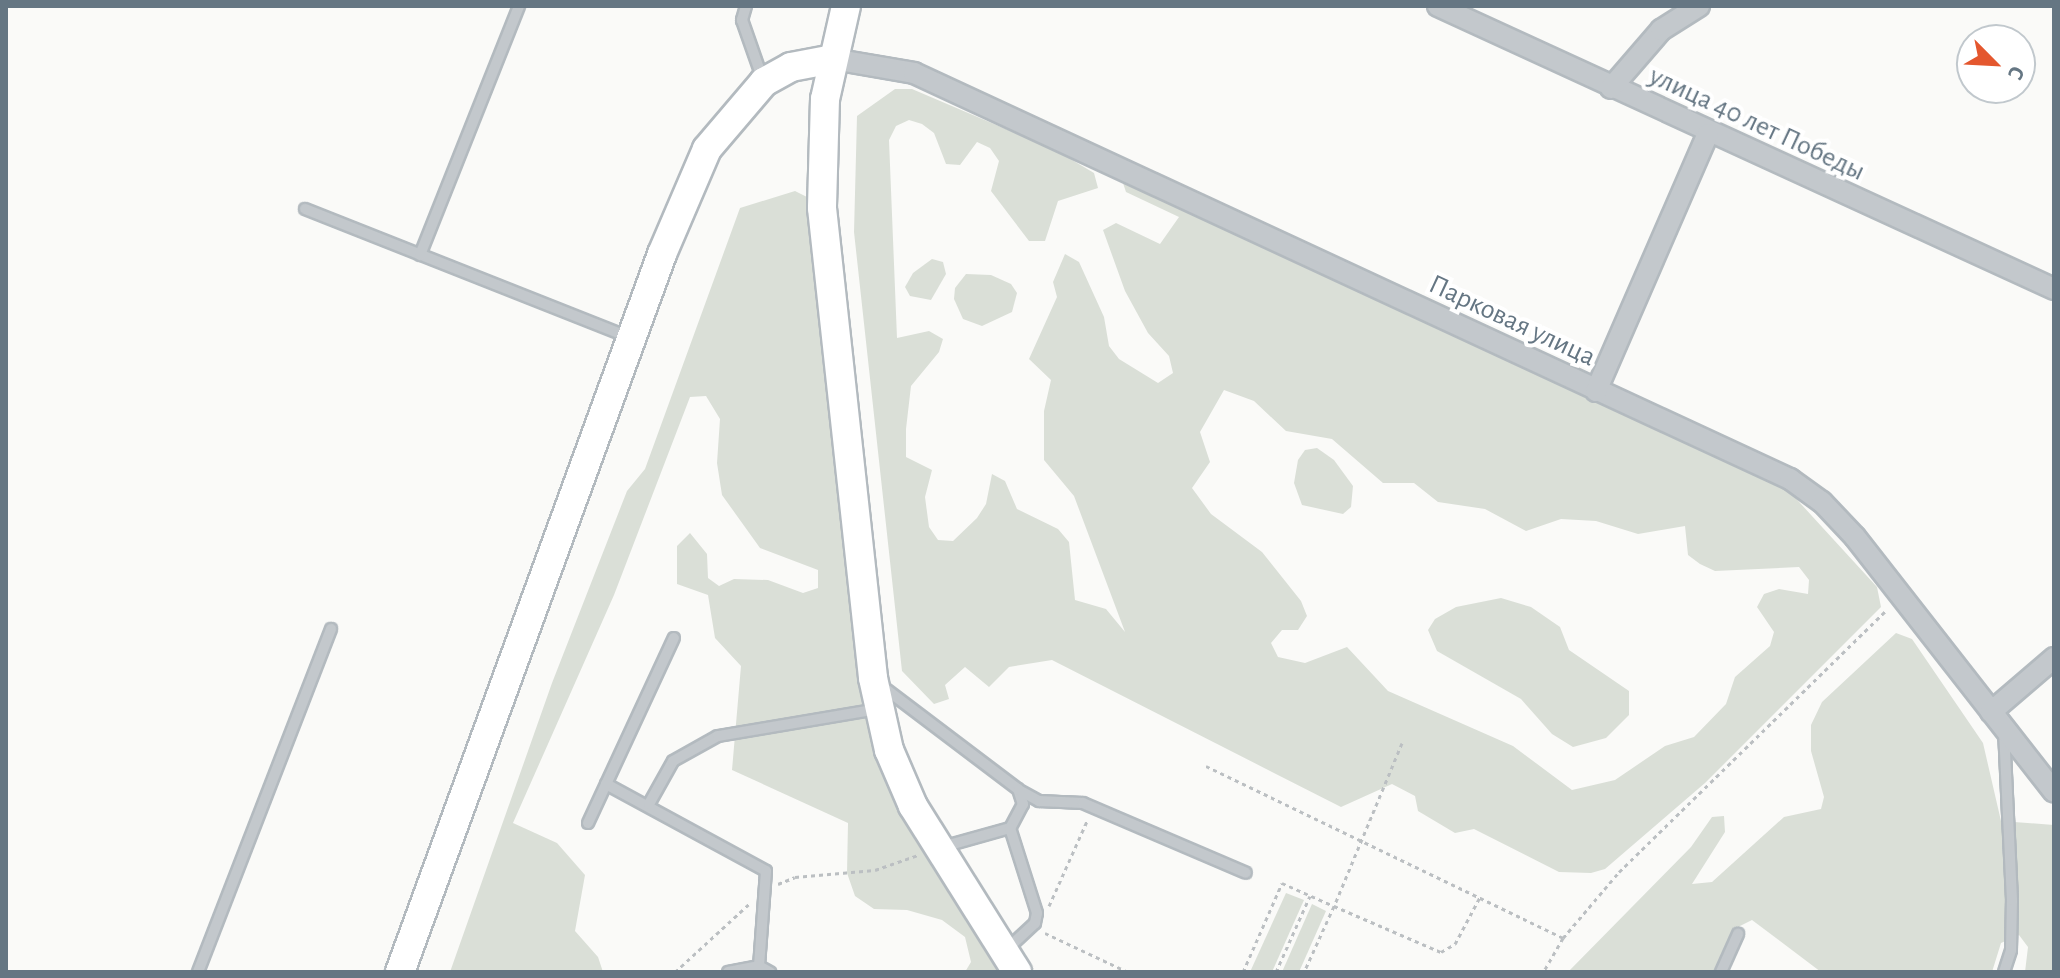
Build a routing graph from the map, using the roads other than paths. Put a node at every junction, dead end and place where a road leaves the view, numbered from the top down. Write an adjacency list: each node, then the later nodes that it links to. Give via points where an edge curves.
1 (519, 6): 11 (lane)
2 (746, 6): 7 (lane, via 742,20)
3 (846, 6): 6 (street)
4 (1438, 6): 8 (street, улица 40 лет Победы)
5 (1699, 6): 8 (street, via 1661,30)
6 (833, 59): 7 (street, via 791,67); 14 (street, Парковая улица, via 914,73); 18 (street, via 824,113 822,208)
7 (764, 82): 13 (street, via 707,149)
8 (1611, 88): 9 (street, улица 40 лет Победы)
9 (1708, 134): 12 (street, улица 40 лет Победы); 14 (street)
10 (305, 209): 11 (lane)
11 (420, 255): 13 (lane)
12 (2054, 289)
13 (631, 339): 33 (street)
14 (1596, 391): 20 (street, Парковая улица, via 1790,479 1822,502)
15 (331, 629): 32 (lane)
16 (674, 638): 21 (lane)
17 (2054, 658): 20 (street)
18 (873, 678): 19 (street); 22 (lane)
19 (879, 709): 24 (lane, via 718,736 673,761); 27 (street, via 889,750)
20 (1998, 719): 23 (street, Парковая улица); 37 (lane, via 2012,900 2011,950)
21 (606, 784): 24 (lane); 25 (lane)
22 (1018, 789): 26 (lane, via 1023,804); 28 (lane, via 1039,801 1071,800 1093,807)
23 (2054, 792)
24 (649, 804): 31 (lane, via 766,871)
25 (588, 823)
26 (1010, 828): 27 (lane); 30 (lane, via 1037,913 1034,928)
27 (936, 848): 30 (street)
28 (1246, 873)
29 (1738, 934): 36 (lane)
30 (1010, 962)
31 (759, 966): 34 (lane); 35 (lane)
32 (198, 972)
33 (400, 972)
34 (728, 972)
35 (770, 972)
36 (1721, 972)
37 (2004, 972)

